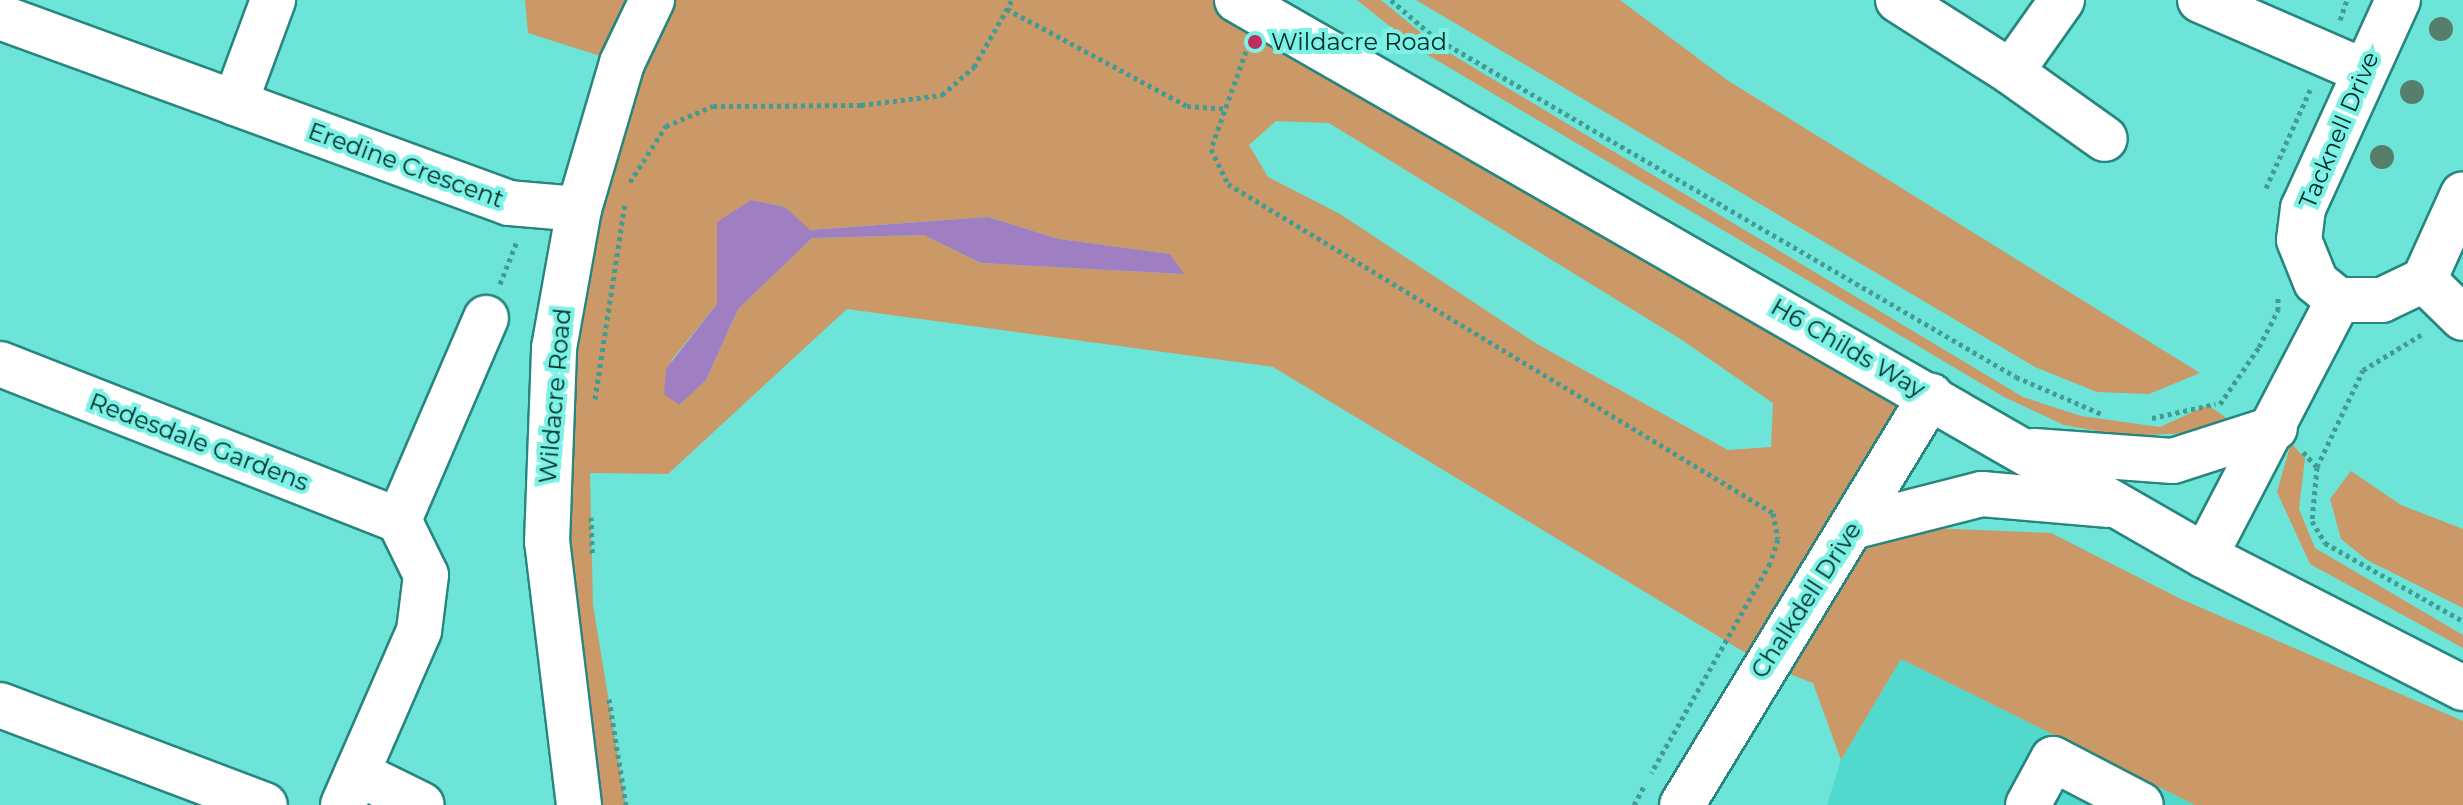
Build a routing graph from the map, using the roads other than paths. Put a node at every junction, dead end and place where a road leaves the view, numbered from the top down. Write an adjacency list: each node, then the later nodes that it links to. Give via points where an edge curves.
1 (273, 0): 11 (street)
2 (652, 0): 14 (street, Wildacre Road, via 622,63)
3 (1898, 0): 10 (street)
4 (2062, 0): 10 (street)
5 (2200, 0): 9 (street)
6 (2398, 0): 9 (street, Tacknell Drive)
7 (1248, 6): 20 (street, H6 Childs Way)
8 (17, 14): 11 (street, Eredine Crescent)
9 (2361, 70): 16 (street, Tacknell Drive, via 2303,208 2299,240 2316,282)
10 (2011, 72): 12 (street)
11 (235, 103): 14 (street, Eredine Crescent, via 531,205)
12 (2105, 139)
13 (2462, 199): 15 (street)
14 (579, 209): 32 (street, Wildacre Road, via 554,348 546,459 547,542)
15 (2424, 280): 16 (street, via 2382,300); 17 (street)
16 (2338, 300): 21 (street)
17 (2462, 316)
18 (486, 318): 24 (street)
19 (0, 364): 24 (street, Redesdale Gardens)
20 (1931, 396): 22 (street, H6 Childs Way); 25 (street, Chalkdell Drive)
21 (2275, 428): 22 (street, via 2173,461); 26 (street)
22 (2024, 450): 23 (street, H6 Childs Way)
23 (2117, 506): 25 (street, via 1982,494); 26 (street, H6 Childs Way)
24 (399, 520): 29 (street, via 426,575 419,631)
25 (1856, 526): 33 (street, Chalkdell Drive)
26 (2205, 556): 27 (street, H6 Childs Way)
27 (2463, 688)
28 (0, 705): 30 (street)
29 (350, 789): 31 (street)
30 (265, 805)
31 (422, 805)
32 (579, 805)
33 (1682, 805)
34 (2028, 805): 35 (street, via 2053,759)
35 (2141, 805)

